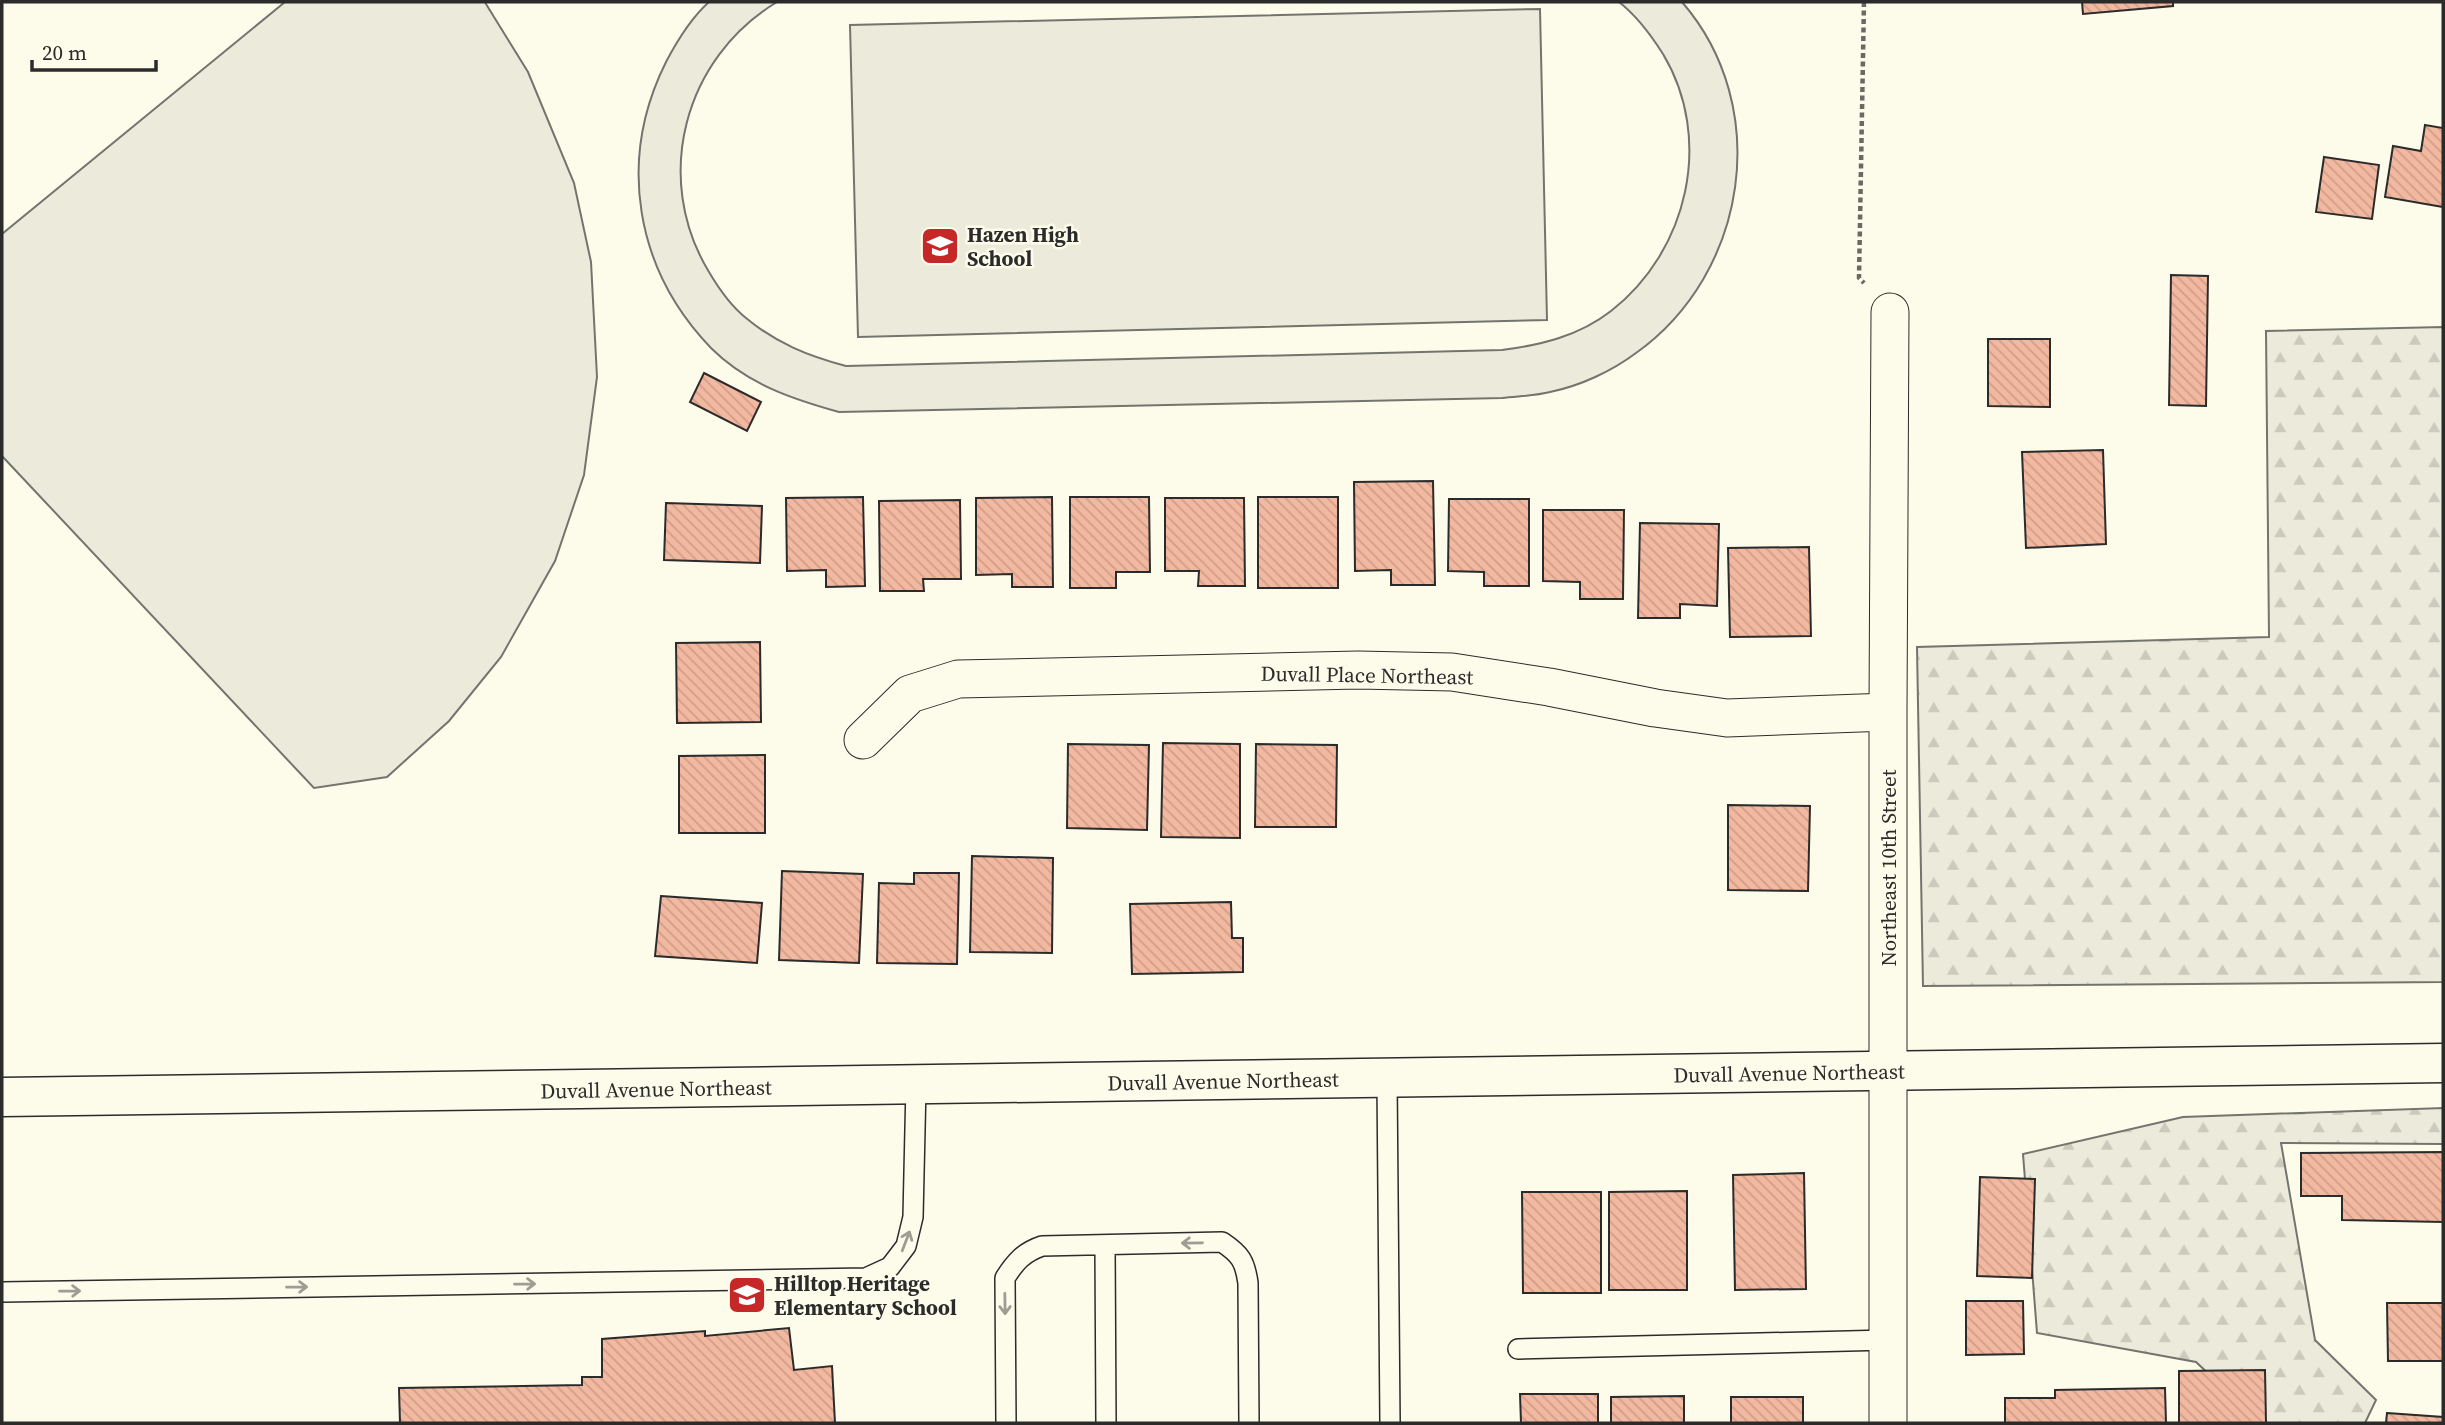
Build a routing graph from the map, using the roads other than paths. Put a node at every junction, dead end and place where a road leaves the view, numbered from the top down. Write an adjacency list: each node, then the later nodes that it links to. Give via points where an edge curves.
1 (1891, 312): 2 (street, Northeast 10th Street)
2 (1888, 712): 3 (street, Duvall Place Northeast, via 1727,718 1452,672 958,679 910,694); 5 (street, Northeast 10th Street)
3 (863, 740)
4 (2443, 1063): 5 (main road, Duvall Avenue Northeast)
5 (1889, 1071): 6 (main road, Duvall Avenue Northeast); 11 (street, Northeast 10th Street)
6 (1387, 1079): 7 (main road, Duvall Avenue Northeast); 16 (lane)
7 (916, 1085): 8 (main road, Duvall Avenue Northeast); 10 (lane, one-way to 7, via 866,1278 890,1268 906,1245 913,1217)
8 (2, 1097)
9 (1105, 1245): 13 (lane, one-way to 13, via 1042,1245 1027,1251 1005,1278); 14 (lane); 15 (lane, one-way to 9, via 1248,1283 1238,1252 1222,1242)
10 (2, 1292)
11 (1888, 1340): 12 (lane); 17 (street, Northeast 10th Street)
12 (1518, 1349)
13 (1006, 1423)
14 (1106, 1423)
15 (1249, 1423)
16 (1390, 1423)
17 (1888, 1423)

